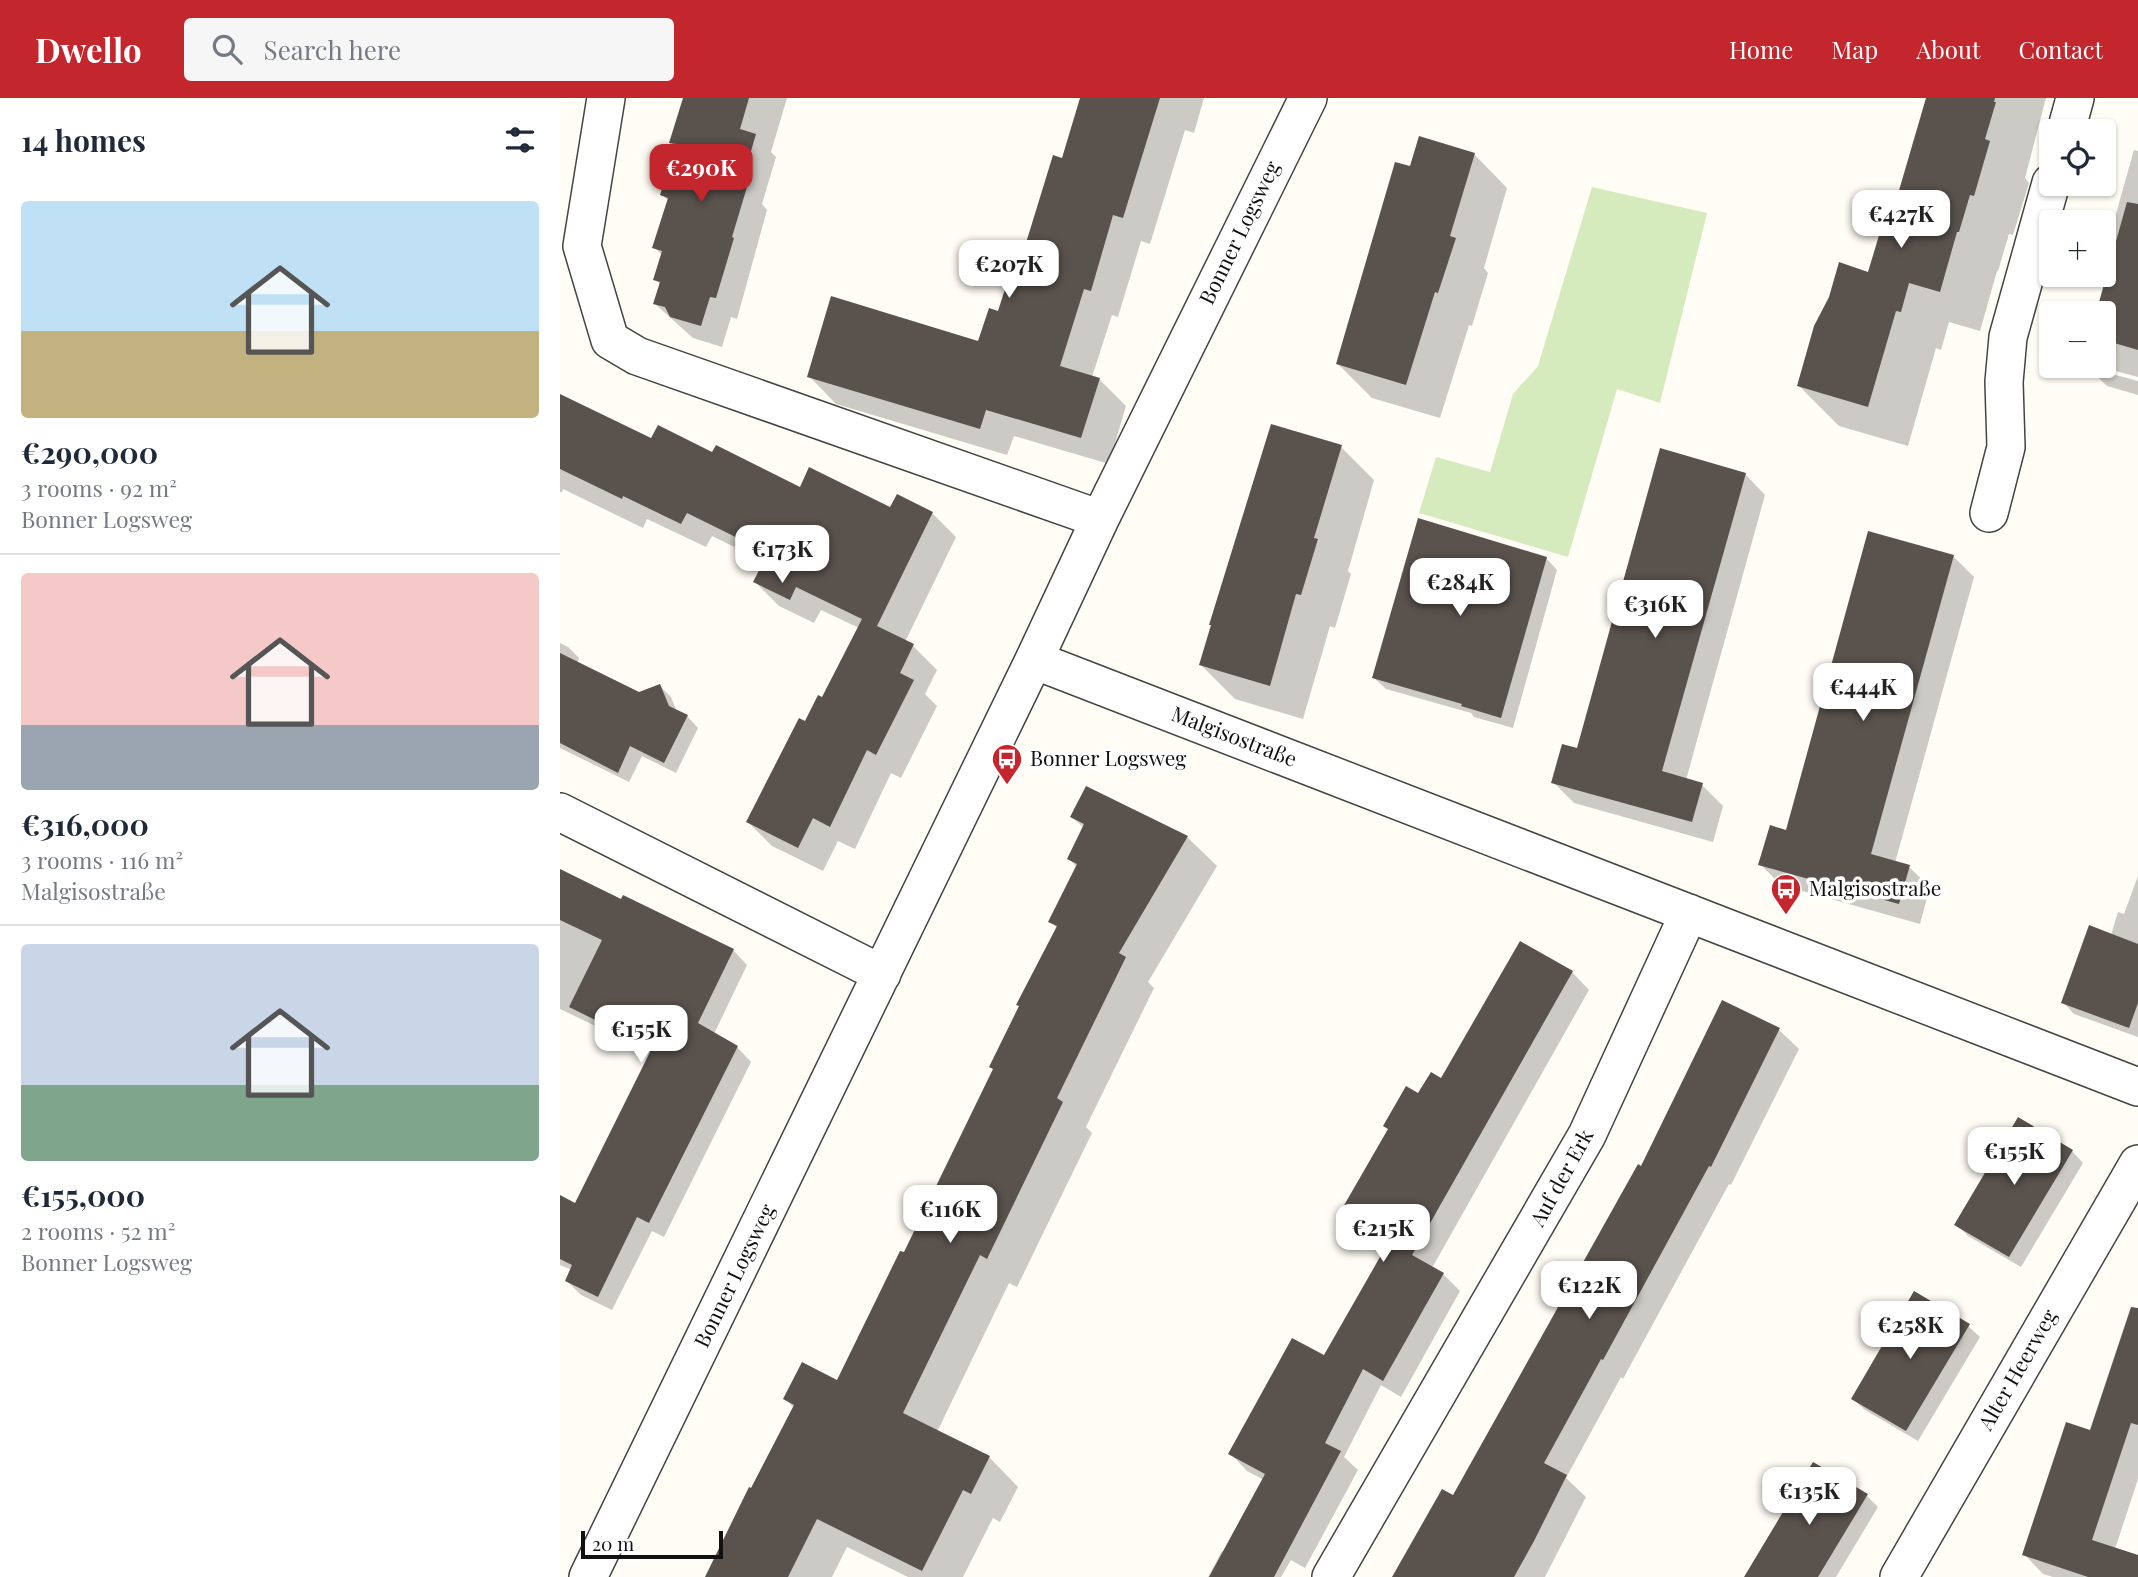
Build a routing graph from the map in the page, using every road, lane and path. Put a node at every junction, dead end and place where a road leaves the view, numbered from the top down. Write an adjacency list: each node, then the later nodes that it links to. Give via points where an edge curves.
1 (606, 98): 7 (street, via 582,246 610,340 637,356)
2 (1307, 98): 7 (street, Bonner Logsweg)
3 (2075, 98): 4 (street)
4 (2069, 119)
5 (2047, 196): 6 (street, via 2008,337 2006,447)
6 (1989, 513)
7 (1100, 519): 8 (street, Bonner Logsweg)
8 (1034, 660): 10 (street, Malgisostraße); 11 (street, Bonner Logsweg)
9 (560, 812): 11 (street)
10 (1689, 913): 12 (street, Malgisostraße); 15 (street, Auf der Erk, via 1587,1135)
11 (882, 974): 14 (street, Bonner Logsweg)
12 (2138, 1087)
13 (2138, 1164): 16 (street, Alter Heerweg)
14 (589, 1577)
15 (1331, 1577)
16 (1899, 1577)

